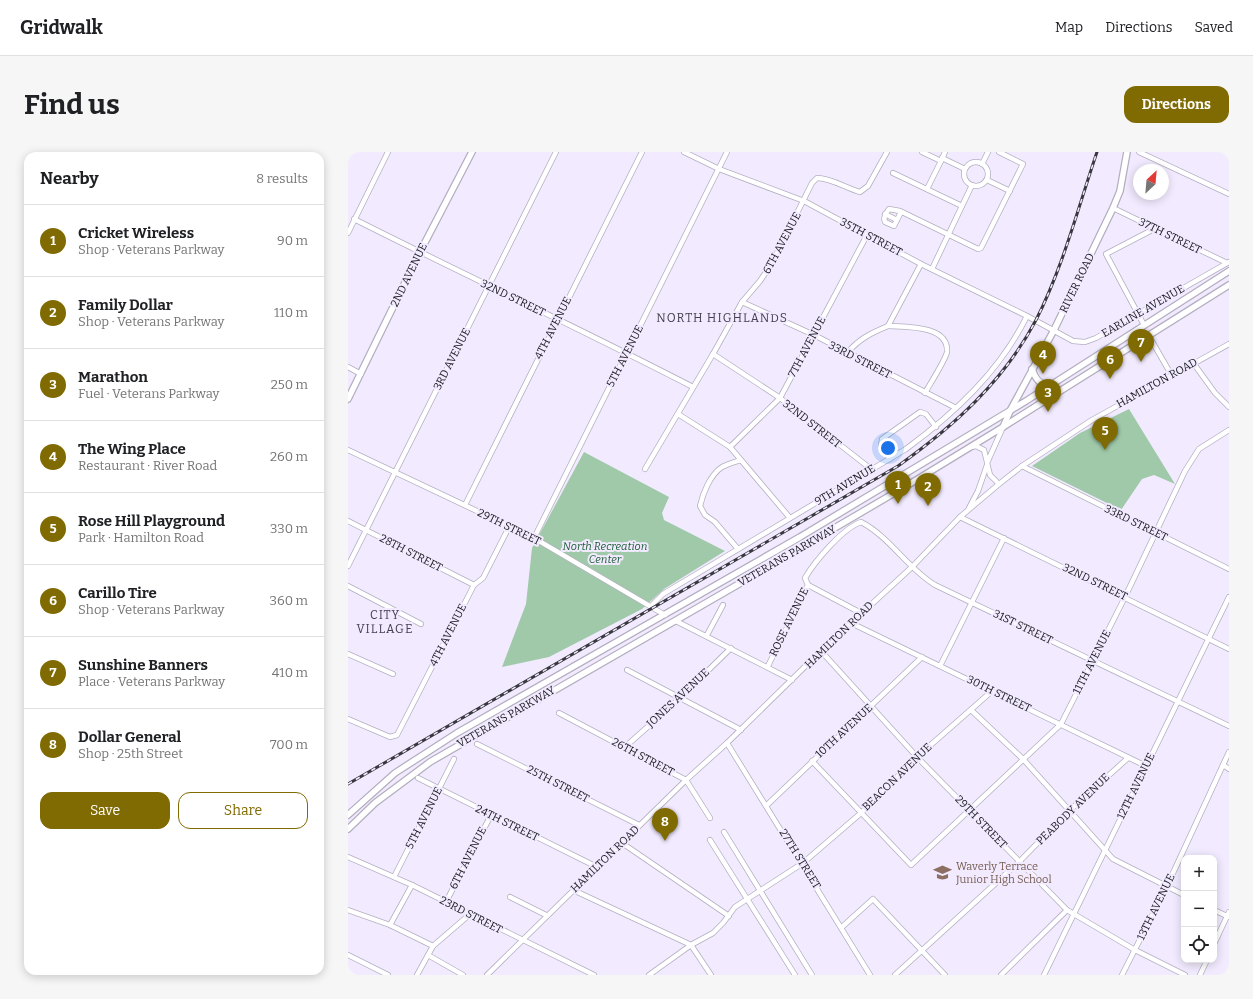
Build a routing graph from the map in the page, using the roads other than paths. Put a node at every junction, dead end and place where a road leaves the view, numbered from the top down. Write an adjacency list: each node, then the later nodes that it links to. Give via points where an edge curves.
1 (388, 152): 29 (street)
2 (472, 152): 35 (main road, 2ND AVENUE)
3 (556, 152): 41 (street, 3RD AVENUE)
4 (642, 152): 45 (street, 4TH AVENUE)
5 (684, 152): 16 (street, 35TH STREET)
6 (727, 152): 16 (street, 5TH AVENUE)
7 (887, 152): 24 (street, 6TH AVENUE, via 868,186 860,192 825,178 817,178)
8 (922, 152): 14 (street)
9 (945, 152): 14 (street)
10 (988, 152): 15 (street)
11 (999, 152): 22 (street, via 1023,164)
12 (1127, 152): 26 (main road, RIVER ROAD, via 1120,191)
13 (1139, 152): 23 (street)
14 (941, 160): 17 (street); 21 (street)
15 (982, 164): 17 (street, via 972,163); 19 (street, via 988,172)
16 (719, 169): 24 (street, 35TH STREET); 52 (street, 5TH AVENUE)
17 (965, 169): 20 (street, via 965,179)
18 (893, 173): 21 (street)
19 (987, 180): 20 (street, via 982,185); 22 (street)
20 (972, 186): 25 (street)
21 (927, 189): 25 (street)
22 (1010, 191): 34 (street, via 981,248 978,249)
23 (1229, 194)
24 (804, 201): 33 (street, 35TH STREET); 42 (street, 6TH AVENUE, via 772,263)
25 (962, 206): 34 (street)
26 (1113, 208): 31 (street, 37TH STREET); 48 (main road, RIVER ROAD)
27 (901, 212): 28 (street, via 891,208); 30 (street); 34 (street)
28 (885, 214): 30 (street); 30 (street, via 885,222 890,226 894,226)
29 (354, 219): 32 (street); 35 (street, 32ND STREET)
30 (897, 220)
31 (1154, 229): 36 (street, 37TH STREET); 43 (street, via 1106,254)
32 (348, 233)
33 (867, 235): 37 (street, 35TH STREET); 49 (street, 7TH AVENUE)
34 (948, 235): 38 (street)
35 (420, 252): 41 (street, 32ND STREET); 58 (main road, 2ND AVENUE)
36 (1228, 263): 43 (street, EARLINE AVENUE)
37 (922, 264): 38 (street, 35TH STREET); 47 (street)
38 (932, 269): 44 (street, 35TH STREET)
39 (1229, 271): 46 (main road, VETERANS PARKWAY)
40 (1229, 285): 50 (main road, VETERANS PARKWAY)
41 (488, 286): 45 (street, 32ND STREET); 81 (street, 3RD AVENUE)
42 (742, 302): 49 (street, 33RD STREET); 54 (street, 6TH AVENUE)
43 (1137, 314): 46 (street); 48 (street, EARLINE AVENUE, via 1085,342 1073,340)
44 (1027, 316): 48 (street, 35TH STREET); 66 (street, 9TH AVENUE, via 997,364)
45 (557, 320): 52 (street, 32ND STREET); 83 (street, 4TH AVENUE)
46 (1144, 325): 60 (main road, VETERANS PARKWAY)
47 (888, 326): 53 (street, via 857,342); 62 (street, via 930,330 939,334 946,342 947,353)
48 (1054, 330): 57 (main road, RIVER ROAD)
49 (814, 335): 53 (street, 33RD STREET); 63 (street, 7TH AVENUE)
50 (1149, 336): 59 (street); 70 (main road, VETERANS PARKWAY)
51 (1229, 344): 55 (street, HAMILTON ROAD)
52 (626, 352): 61 (street, 32ND STREET); 91 (street, 5TH AVENUE)
53 (847, 353): 62 (street, 33RD STREET)
54 (713, 354): 61 (street, 6TH AVENUE); 63 (street, 32ND STREET)
55 (1194, 364): 59 (street, HAMILTON ROAD); 65 (street, via 1215,393)
56 (348, 367): 58 (street)
57 (1032, 369): 60 (main road, via 1040,382 1048,385); 67 (main road, RIVER ROAD)
58 (361, 374): 64 (main road, 2ND AVENUE)
59 (1172, 376): 78 (street, HAMILTON ROAD, via 1098,417)
60 (1055, 382): 67 (main road, VETERANS PARKWAY)
61 (693, 387): 68 (street, 6TH AVENUE)
62 (925, 393): 66 (street, 33RD STREET)
63 (780, 398): 72 (street, 7TH AVENUE); 80 (street, 32ND STREET)
64 (348, 399)
65 (1229, 407)
66 (956, 408): 69 (street, 9TH AVENUE)
67 (1011, 409): 70 (main road, RIVER ROAD); 107 (main road, VETERANS PARKWAY)
68 (678, 414): 72 (street); 79 (street, 6TH AVENUE)
69 (936, 427): 75 (street, 9TH AVENUE); 75 (street, via 926,414 920,412 882,439 881,446)
70 (1003, 427): 73 (main road, VETERANS PARKWAY); 77 (street)
71 (1229, 430): 90 (street, 11TH AVENUE, via 1199,449 1192,457)
72 (730, 447): 76 (street)
73 (969, 448): 77 (street, via 976,446 984,450); 108 (main road, VETERANS PARKWAY)
74 (348, 450): 81 (street, 29TH STREET)
75 (890, 459): 80 (street, 9TH AVENUE)
76 (741, 460): 86 (street); 94 (street, via 722,467 713,476 702,495 700,506 705,515 715,522)
77 (987, 462): 82 (street, via 988,470); 84 (street, via 978,492)
78 (1022, 466): 82 (street, HAMILTON ROAD); 90 (street, 33RD STREET)
79 (645, 469)
80 (871, 469): 86 (street, 9TH AVENUE)
81 (395, 471): 83 (street, 29TH STREET); 89 (street, 3RD AVENUE)
82 (999, 484): 84 (street, HAMILTON ROAD)
83 (465, 506): 88 (street, 29TH STREET)
84 (966, 512): 85 (street, HAMILTON ROAD)
85 (960, 517): 92 (street, 32ND STREET); 96 (street, HAMILTON ROAD)
86 (790, 518): 94 (street, 9TH AVENUE)
87 (348, 521): 89 (street, 28TH STREET)
88 (509, 526): 91 (street, 29TH STREET); 98 (street, 4TH AVENUE, via 483,578)
89 (365, 530): 95 (street, 3RD AVENUE); 98 (street, 28TH STREET)
90 (1156, 533): 97 (street, 33RD STREET); 101 (street, 11TH AVENUE)
91 (534, 538): 105 (street, 29TH STREET)
92 (1004, 538): 101 (street, 32ND STREET); 103 (street)
93 (835, 542): 96 (street, 31ST STREET, via 855,524 861,522 890,544); 99 (street, ROSE AVENUE, via 810,570 805,578)
94 (738, 548): 105 (street, 9TH AVENUE, via 663,594)
95 (348, 566)
96 (912, 567): 103 (street, 31ST STREET, via 922,578); 106 (street, HAMILTON ROAD)
97 (1229, 569)
98 (474, 585): 130 (street, 4TH AVENUE, via 397,735 385,736)
99 (808, 585): 106 (street); 119 (street, ROSE AVENUE)
100 (348, 586): 110 (street)
101 (1125, 597): 112 (street, 32ND STREET); 118 (street, 11TH AVENUE)
102 (1229, 597): 112 (street, 12TH AVENUE)
103 (972, 602): 118 (street, 31ST STREET); 120 (street)
104 (723, 605): 111 (street)
105 (651, 606): 107 (street, 29TH STREET)
106 (861, 613): 109 (street, HAMILTON ROAD)
107 (665, 615): 153 (main road, VETERANS PARKWAY, via 433,748 396,773)
108 (676, 621): 111 (street); 157 (main road, VETERANS PARKWAY, via 430,762 375,802)
109 (851, 623): 115 (street, HAMILTON ROAD); 117 (street, 30TH STREET)
110 (420, 624)
111 (707, 635): 113 (street)
112 (1209, 638): 114 (street, 32ND STREET); 126 (street, 12TH AVENUE)
113 (731, 648): 119 (street); 125 (street, JONES AVENUE)
114 (1229, 649)
115 (820, 652): 123 (street, HAMILTON ROAD); 127 (street, 29TH STREET)
116 (348, 654): 122 (street)
117 (922, 657): 120 (street, 30TH STREET); 127 (street, 10TH AVENUE)
118 (1092, 661): 126 (street, 31ST STREET); 131 (street, 11TH AVENUE)
119 (768, 666): 123 (street)
120 (940, 666): 124 (street, 30TH STREET)
121 (627, 670): 125 (street)
122 (393, 674)
123 (792, 680): 133 (street, HAMILTON ROAD)
124 (992, 691): 128 (street, BEACON AVENUE); 131 (street, 30TH STREET)
125 (680, 698): 133 (street); 136 (street, JONES AVENUE)
126 (1177, 703): 132 (street, 31ST STREET); 144 (street, 12TH AVENUE)
127 (871, 706): 138 (street, 29TH STREET); 142 (street, 10TH AVENUE)
128 (971, 710): 138 (street, BEACON AVENUE); 141 (street)
129 (559, 713): 136 (street, 26TH STREET)
130 (348, 719)
131 (1061, 724): 139 (street, 30TH STREET); 141 (street, 11TH AVENUE)
132 (1229, 726)
133 (741, 730): 134 (street, HAMILTON ROAD)
134 (727, 743): 147 (street, HAMILTON ROAD); 149 (street, 27TH STREET)
135 (477, 744): 156 (street, 25TH STREET)
136 (625, 747): 147 (street, 26TH STREET)
137 (1229, 752): 143 (street, 13TH AVENUE)
138 (918, 757): 150 (street, 29TH STREET); 152 (street, BEACON AVENUE)
139 (1128, 758): 144 (street, 30TH STREET); 151 (street, PEABODY AVENUE)
140 (454, 759): 148 (street, 5TH AVENUE)
141 (1023, 759): 150 (street, 11TH AVENUE); 151 (street)
142 (812, 761): 149 (street, 10TH AVENUE); 152 (street)
143 (1223, 765): 145 (street); 168 (street, 13TH AVENUE)
144 (1146, 766): 161 (street, 12TH AVENUE)
145 (1229, 769)
146 (418, 778): 148 (street, 24TH STREET)
147 (686, 780): 155 (street, 26TH STREET); 156 (street, HAMILTON ROAD)
148 (439, 789): 154 (street, 24TH STREET); 166 (street, 5TH AVENUE)
149 (767, 805): 164 (street, 27TH STREET)
150 (968, 810): 152 (street, 11TH AVENUE, via 911,865); 163 (street, 29TH STREET)
151 (1068, 811): 161 (street); 163 (street, PEABODY AVENUE)
152 (861, 812): 164 (street, BEACON AVENUE)
153 (348, 815)
154 (490, 815): 165 (street, 24TH STREET); 174 (street, 6TH AVENUE)
155 (710, 818)
156 (640, 825): 160 (street, HAMILTON ROAD)
157 (348, 829)
158 (724, 832): 170 (street)
159 (710, 840): 173 (street)
160 (622, 843): 165 (street, HAMILTON ROAD); 182 (street)
161 (1105, 850): 168 (street, via 1113,859); 180 (street, 12TH AVENUE)
162 (348, 857): 166 (street, 23RD STREET)
163 (1019, 862): 176 (street, 29TH STREET); 190 (street, PEABODY AVENUE)
164 (802, 863): 170 (street, BEACON AVENUE); 184 (street, 27TH STREET)
165 (597, 867): 169 (street, HAMILTON ROAD)
166 (394, 877): 167 (street, 23RD STREET)
167 (412, 885): 174 (street, 23RD STREET); 183 (street)
168 (1166, 886): 171 (street); 189 (street, 13TH AVENUE)
169 (573, 890): 179 (street, HAMILTON ROAD); 187 (street)
170 (760, 891): 173 (street, BEACON AVENUE); 202 (street)
171 (1181, 894)
172 (510, 898): 179 (street)
173 (747, 899): 182 (street, BEACON AVENUE, via 735,907); 201 (street)
174 (446, 902): 178 (street, 23RD STREET)
175 (348, 910): 183 (street)
176 (1067, 910): 180 (street, 29TH STREET); 206 (street)
177 (1217, 911): 181 (street)
178 (469, 915): 186 (street, 23RD STREET); 188 (street)
179 (546, 915): 186 (street, HAMILTON ROAD)
180 (1073, 915): 189 (street, 29TH STREET); 207 (street, 12TH AVENUE)
181 (1228, 915): 185 (street)
182 (729, 916): 187 (street, BEACON AVENUE, via 713,933)
183 (390, 925): 188 (street)
184 (842, 927): 190 (street, via 873,899); 203 (street, 27TH STREET)
185 (1217, 938)
186 (521, 941): 197 (street, HAMILTON ROAD); 198 (street, 23RD STREET)
187 (691, 945): 199 (street, BEACON AVENUE); 200 (street)
188 (433, 946): 192 (street)
189 (1135, 950): 208 (street, 13TH AVENUE); 209 (street, 29TH STREET)
190 (922, 951): 204 (street, PEABODY AVENUE); 205 (street)
191 (348, 955): 194 (street)
192 (428, 955): 195 (street); 196 (street)
193 (1206, 963): 210 (street)
194 (387, 975)
195 (417, 975)
196 (463, 975)
197 (487, 975)
198 (594, 975)
199 (649, 975)
200 (711, 975)
201 (795, 975)
202 (812, 975)
203 (870, 975)
204 (895, 975)
205 (944, 975)
206 (1000, 975)
207 (1044, 975)
208 (1122, 975)
209 (1185, 975)
210 (1200, 975)

